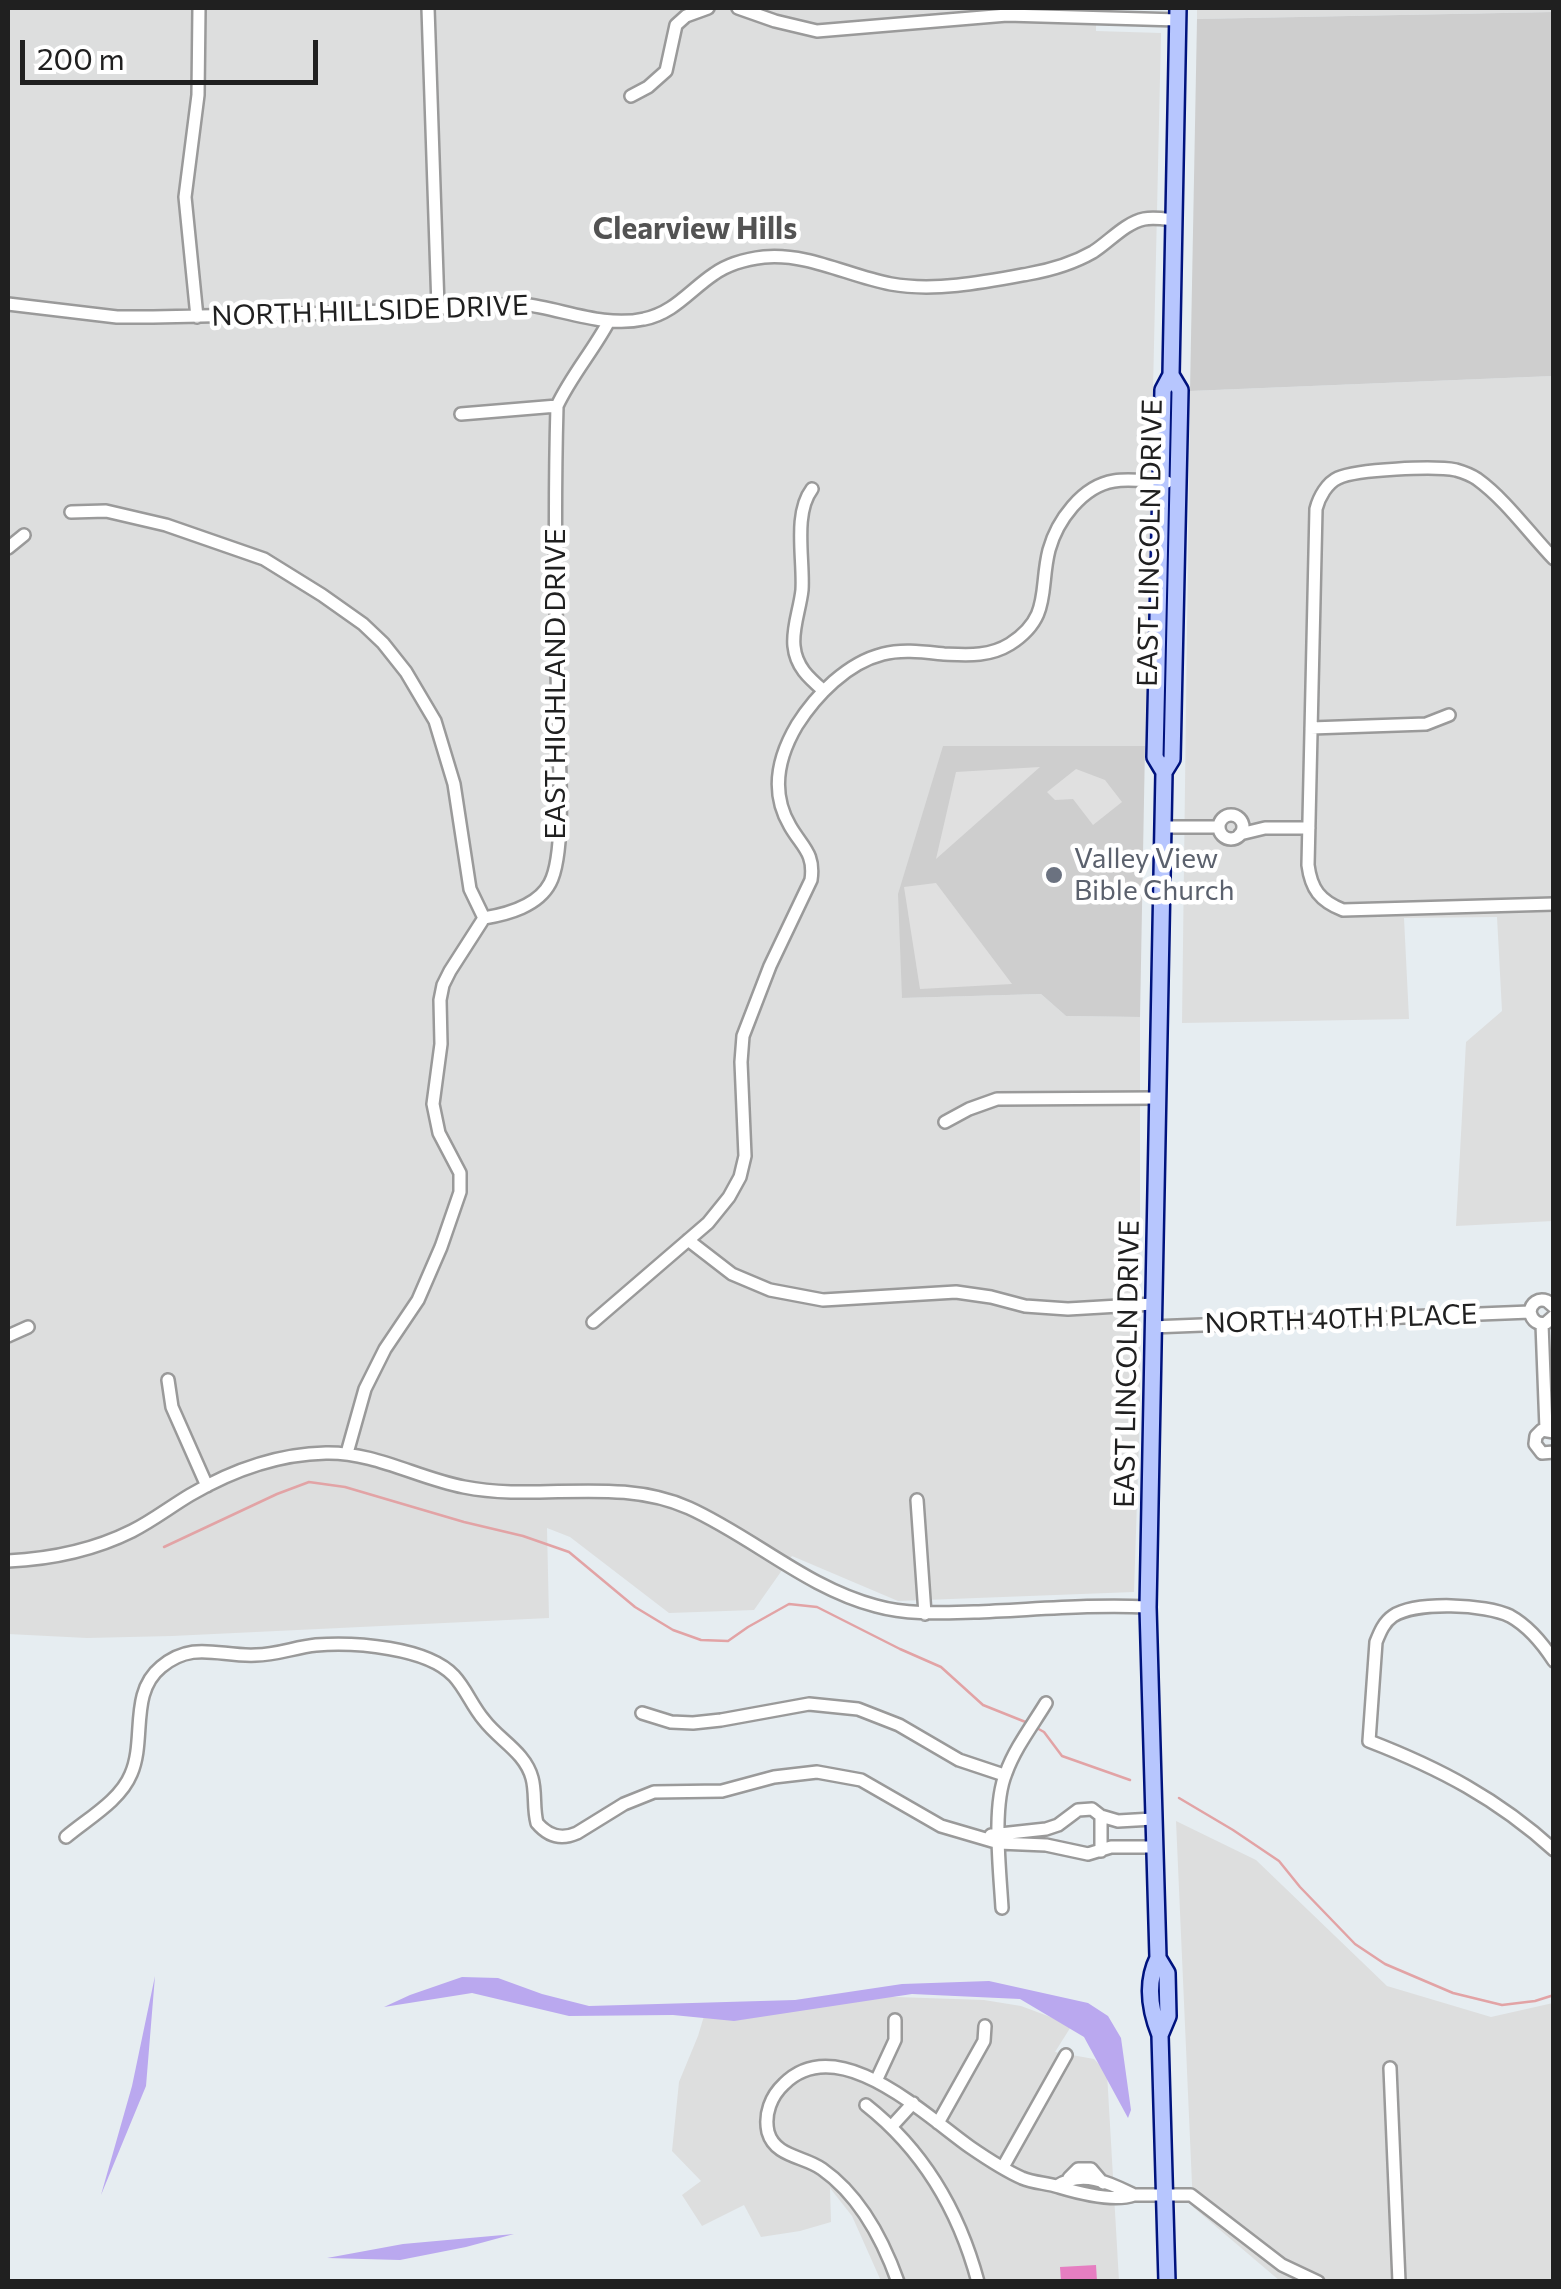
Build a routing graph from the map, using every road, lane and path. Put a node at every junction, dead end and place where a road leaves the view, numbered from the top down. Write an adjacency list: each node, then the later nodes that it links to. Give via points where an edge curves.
1 (199, 8): 10 (street, via 198,95 185,198)
2 (428, 8): 9 (street)
3 (708, 8): 6 (street, via 676,25 666,71)
4 (738, 8): 5 (street, via 817,31 1008,16)
5 (1178, 14): 7 (main road, EAST LINCOLN DRIVE)
6 (631, 96)
7 (1174, 220): 11 (street, NORTH HILLSIDE DRIVE, via 1141,220 1058,268 936,286 884,283 798,259 745,261 712,276 663,313); 14 (main road, EAST LINCOLN DRIVE, via 1171,375 1180,390)
8 (8, 304): 10 (street, NORTH HILLSIDE DRIVE, via 117,317)
9 (438, 307): 10 (street, NORTH HILLSIDE DRIVE); 11 (street, NORTH HILLSIDE DRIVE, via 524,304)
10 (197, 316)
11 (608, 322): 12 (street)
12 (557, 406): 13 (street); 28 (street, EAST HIGHLAND DRIVE, via 556,865 537,899)
13 (460, 414)
14 (1169, 482): 20 (street, via 1114,481 1079,500 1049,552 1039,614 1010,644 978,656 884,654 863,661); 23 (main road, EAST LINCOLN DRIVE, via 1172,759 1164,772)
15 (812, 489): 20 (street, via 801,514 802,592 794,645 800,668)
16 (71, 512): 28 (street, via 106,511 166,524 264,559 384,643 435,721 454,784 470,889)
17 (24, 535): 18 (street)
18 (8, 548)
19 (1554, 559): 22 (street, via 1476,478 1459,471 1340,477 1316,508)
20 (824, 692): 31 (street, via 796,726 779,765 782,807 813,866 743,1036 740,1177)
21 (1449, 715): 22 (street, via 1426,724)
22 (1311, 728): 26 (street)
23 (1162, 826): 24 (street); 29 (main road, EAST LINCOLN DRIVE)
24 (1218, 828): 25 (street, via 1226,839); 25 (street, via 1234,816)
25 (1241, 828): 26 (street)
26 (1309, 828): 27 (street, via 1310,880 1325,902 1343,910)
27 (1554, 904)
28 (484, 918): 43 (street, via 440,1000 433,1104 439,1134 460,1173 459,1198 418,1300 365,1388)
29 (1157, 1098): 30 (street, via 997,1099); 32 (main road, EAST LINCOLN DRIVE)
30 (945, 1122)
31 (688, 1240): 32 (street, via 732,1274 823,1300 956,1292 1068,1309); 36 (street)
32 (1153, 1304): 38 (main road, EAST LINCOLN DRIVE)
33 (1554, 1307): 34 (street, NORTH 40TH PLACE, via 1540,1300)
34 (1530, 1312): 35 (street, via 1535,1322); 38 (street, NORTH 40TH PLACE)
35 (1548, 1320): 41 (street)
36 (593, 1322)
37 (28, 1326): 39 (street)
38 (1152, 1327): 47 (main road, EAST LINCOLN DRIVE)
39 (8, 1336)
40 (168, 1380): 44 (street, via 172,1407)
41 (1550, 1430): 42 (street, via 1536,1436 1536,1447)
42 (1554, 1452)
43 (347, 1454): 44 (street, via 266,1462); 48 (street, via 490,1491 656,1497 850,1598)
44 (206, 1486): 46 (street, via 112,1540)
45 (917, 1500): 48 (street)
46 (8, 1561)
47 (1148, 1607): 48 (street); 54 (main road, EAST LINCOLN DRIVE)
48 (925, 1614)
49 (1554, 1662): 58 (street, via 1524,1627 1490,1609 1410,1609 1392,1616 1376,1642 1368,1741 1474,1789)
50 (1042, 1709): 52 (street)
51 (642, 1713): 52 (street, via 693,1723 809,1704 858,1709)
52 (1004, 1775): 56 (street)
53 (1100, 1816): 54 (street); 56 (street, via 1078,1810 1046,1830); 59 (street)
54 (1153, 1819): 57 (main road, EAST LINCOLN DRIVE)
55 (66, 1838): 56 (street, via 130,1777 143,1694 170,1660 197,1650 255,1656 331,1644 414,1652 454,1675 481,1717 526,1764 537,1823 553,1836 576,1834 654,1792 722,1791 817,1772 861,1780 941,1826)
56 (999, 1838): 59 (street); 60 (street)
57 (1154, 1847): 59 (street); 73 (main road, EAST LINCOLN DRIVE, via 1158,1958 1166,1973 1168,2016 1160,2035)
58 (1554, 1850)
59 (1101, 1851)
60 (1002, 1908)
61 (895, 2020): 65 (street)
62 (985, 2026): 68 (street, via 984,2041)
63 (1066, 2055): 70 (street)
64 (1390, 2068): 78 (street)
65 (876, 2081): 66 (street); 74 (street, via 830,2066 800,2072 775,2093 767,2120 772,2143 826,2172 851,2196 876,2231)
66 (913, 2103): 68 (street); 69 (street)
67 (866, 2104): 69 (street)
68 (938, 2123): 70 (street)
69 (892, 2126): 75 (street, via 944,2197)
70 (1004, 2167): 71 (street)
71 (1057, 2186): 72 (street); 72 (street, via 1078,2169 1091,2169 1103,2183)
72 (1139, 2195): 73 (street)
73 (1165, 2195): 76 (main road, EAST LINCOLN DRIVE); 77 (street, via 1191,2195 1282,2265)
74 (898, 2282)
75 (978, 2282)
76 (1167, 2282)
77 (1318, 2282)
78 (1400, 2282)

